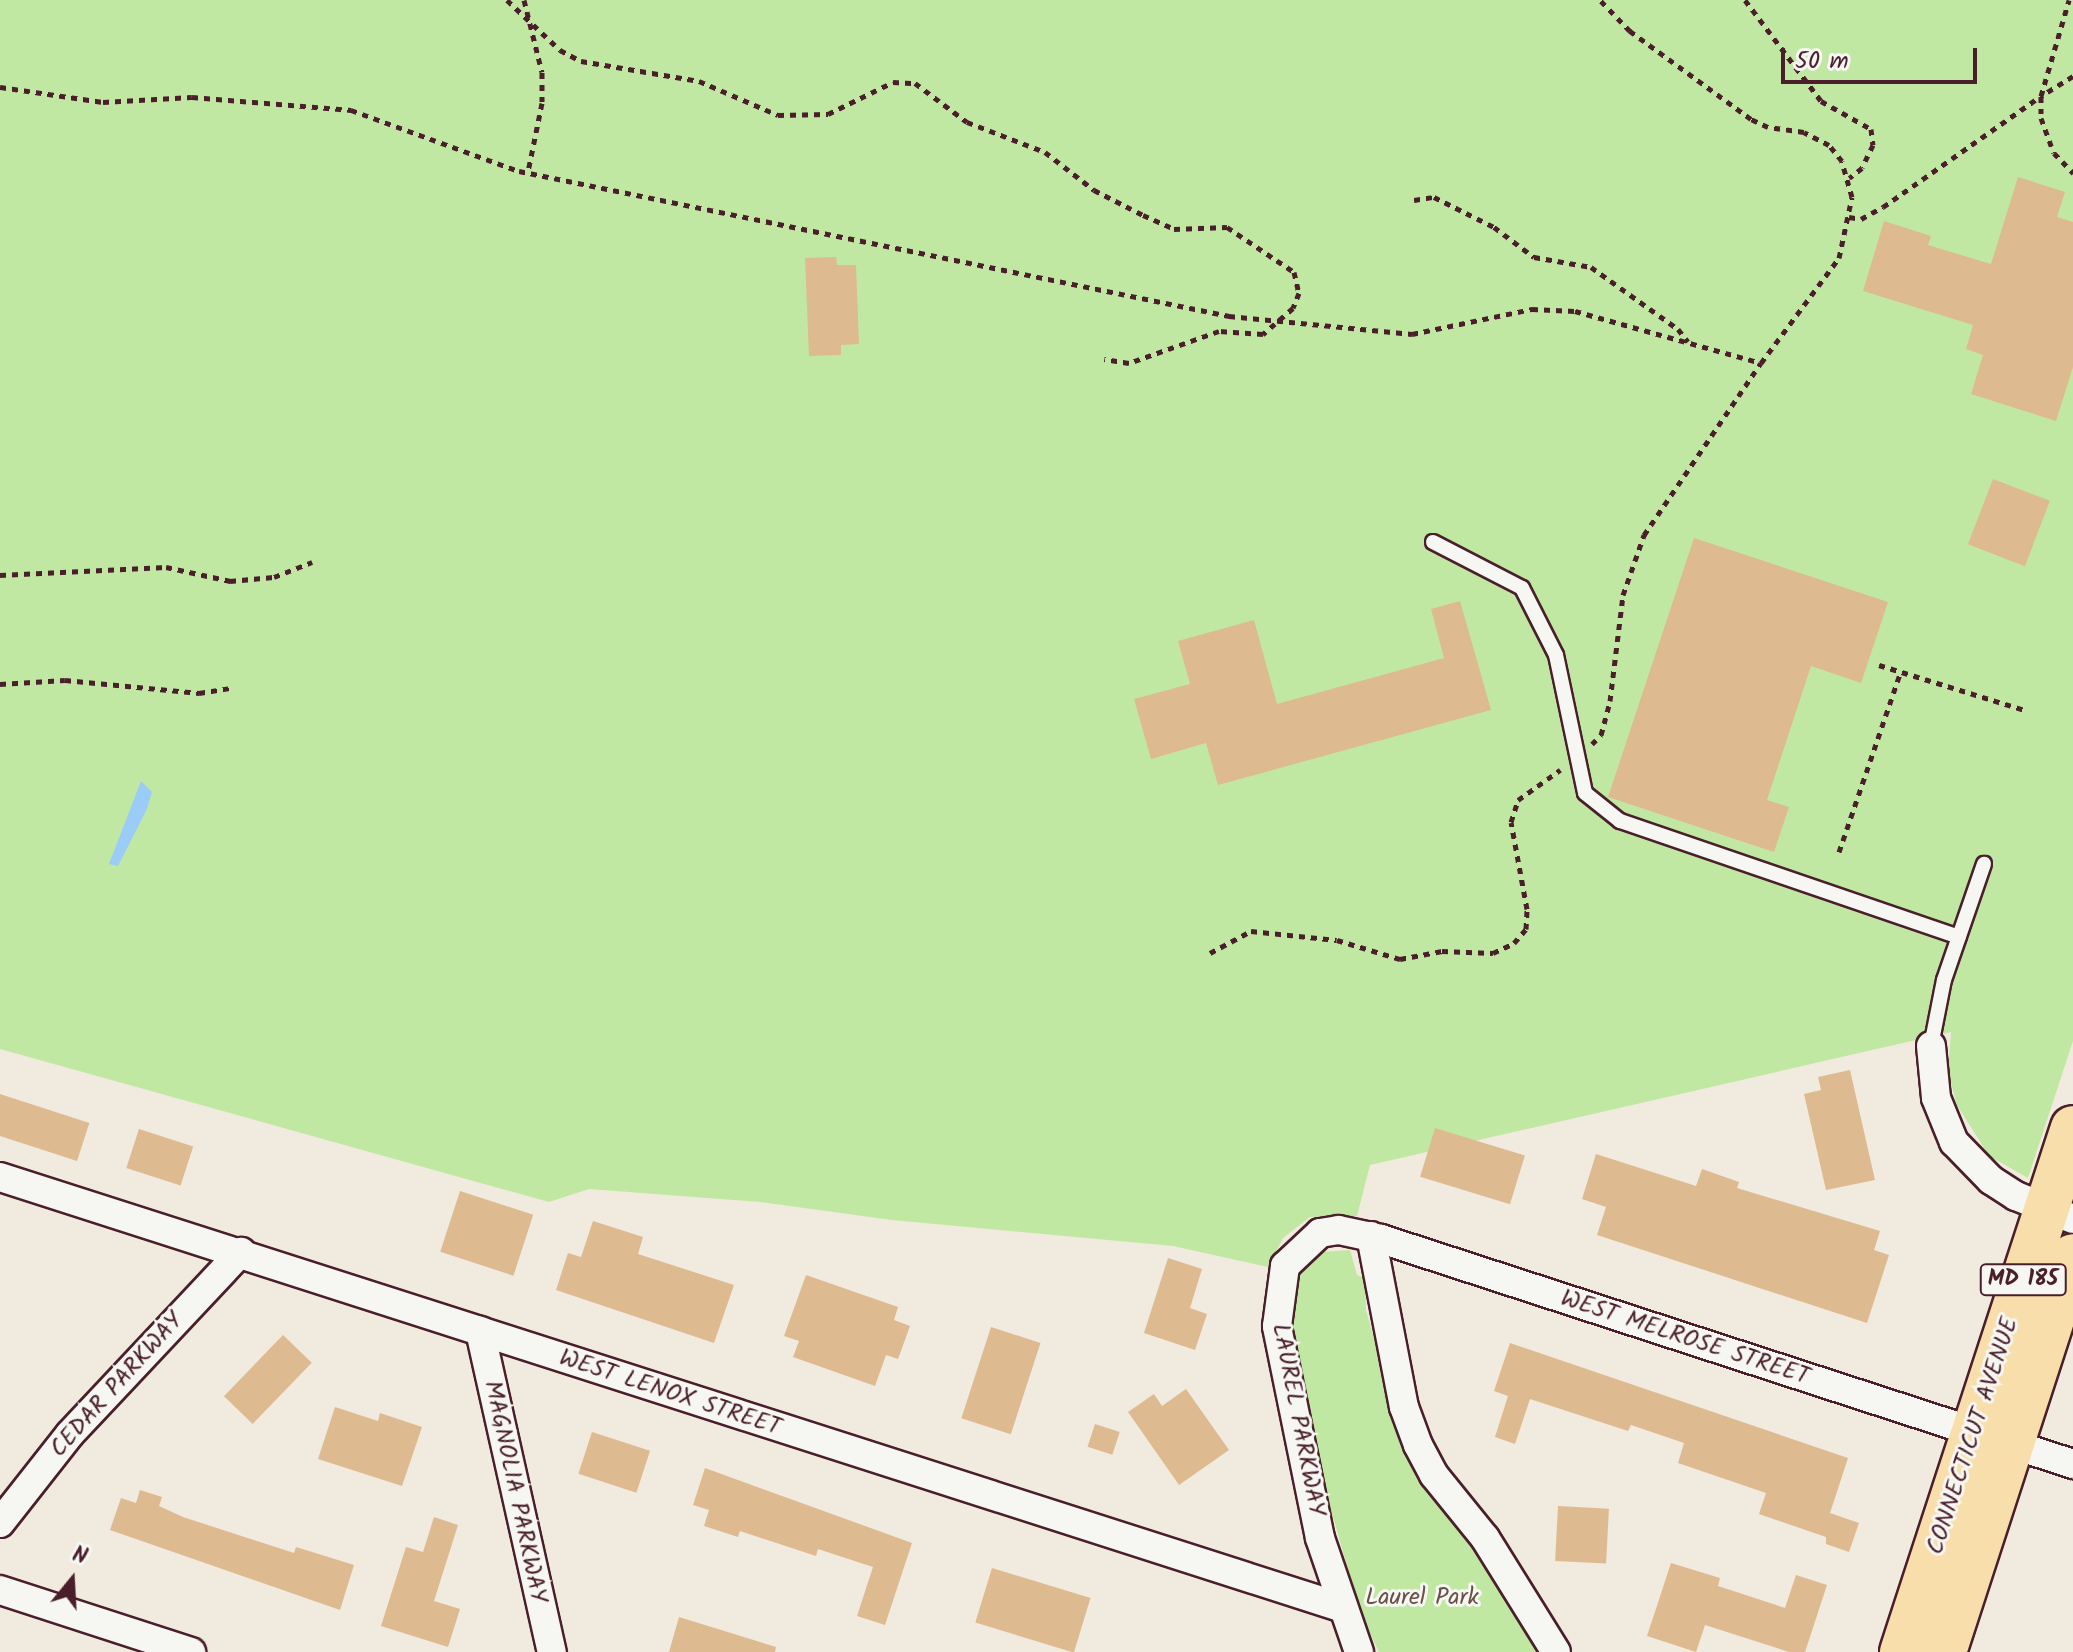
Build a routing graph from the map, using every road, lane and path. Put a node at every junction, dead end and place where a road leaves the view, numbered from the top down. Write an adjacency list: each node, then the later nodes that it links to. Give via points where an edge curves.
1 (507, 0): 6 (path)
2 (524, 0): 6 (path)
3 (1600, 0): 12 (path, via 1630,31 1751,119 1804,132 1829,145)
4 (1745, 0): 12 (path, via 1821,101 1871,129 1873,145 1862,168)
5 (2069, 0): 9 (path)
6 (530, 25): 10 (path, via 542,72 542,103); 15 (path, via 581,61 699,81 778,115 798,118 859,103 893,82 915,83 967,122 1045,152 1094,190 1143,215 1174,229 1227,227 1241,233 1294,272 1299,293)
7 (2073, 76): 9 (path)
8 (0, 87): 10 (path, via 103,102 192,97 351,110 460,153)
9 (2041, 96): 11 (path, via 2041,118 2054,153); 14 (path, via 1883,207 1861,219)
10 (528, 172): 15 (path)
11 (2073, 173)
12 (1849, 178): 14 (path)
13 (1414, 200): 16 (path, via 1434,197 1494,227 1534,257 1591,267 1678,329)
14 (1849, 217): 18 (path, via 1839,258)
15 (1280, 323): 16 (path, via 1354,325 1412,334 1532,309 1575,311); 17 (path, via 1263,334 1219,331 1129,363)
16 (1689, 343): 18 (path)
17 (1104, 359)
18 (1761, 363): 27 (path, via 1644,535 1623,595 1601,735)
19 (1433, 542): 27 (lane, via 1522,588 1556,655)
20 (312, 562): 21 (path, via 274,577 230,581 166,567)
21 (0, 575)
22 (1879, 665): 23 (path)
23 (1901, 671): 26 (path); 28 (path)
24 (0, 684): 25 (path, via 65,680 199,693)
25 (230, 688)
26 (2024, 710)
27 (1576, 760): 30 (lane, via 1585,793 1620,821); 31 (path, via 1518,800 1511,822 1527,909 1526,929 1514,943 1493,953 1442,951 1400,959 1337,940 1251,931)
28 (1839, 852)
29 (1984, 864): 30 (lane)
30 (1959, 937): 32 (lane)
31 (1210, 953)
32 (1931, 1046): 35 (street, via 1936,1098 1954,1142 1991,1180)
33 (2073, 1128): 35 (main road, CONNECTICUT AVENUE / MD 185)
34 (0, 1177): 37 (street, WEST LENOX STREET)
35 (2066, 1226): 39 (main road, CONNECTICUT AVENUE / MD 185)
36 (1371, 1236): 39 (street, WEST MELROSE STREET); 43 (street, LAUREL PARKWAY, via 1339,1230 1320,1233 1293,1255 1279,1283 1277,1326 1298,1439); 47 (street, via 1404,1407 1418,1445 1434,1475 1485,1538)
37 (241, 1252): 38 (street, WEST LENOX STREET); 41 (street, CEDAR PARKWAY, via 70,1434)
38 (480, 1331): 43 (street, WEST LENOX STREET); 45 (street, MAGNOLIA PARKWAY)
39 (1995, 1439): 40 (street, WEST MELROSE STREET); 48 (main road, CONNECTICUT AVENUE / MD 185); 49 (main road, CONNECTICUT AVENUE / MD 185)
40 (2073, 1464)
41 (0, 1523)
42 (0, 1590): 44 (street)
43 (1340, 1607): 46 (street, LAUREL PARKWAY)
44 (191, 1652)
45 (552, 1652)
46 (1359, 1652)
47 (1556, 1652)
48 (1902, 1652)
49 (1944, 1652)

